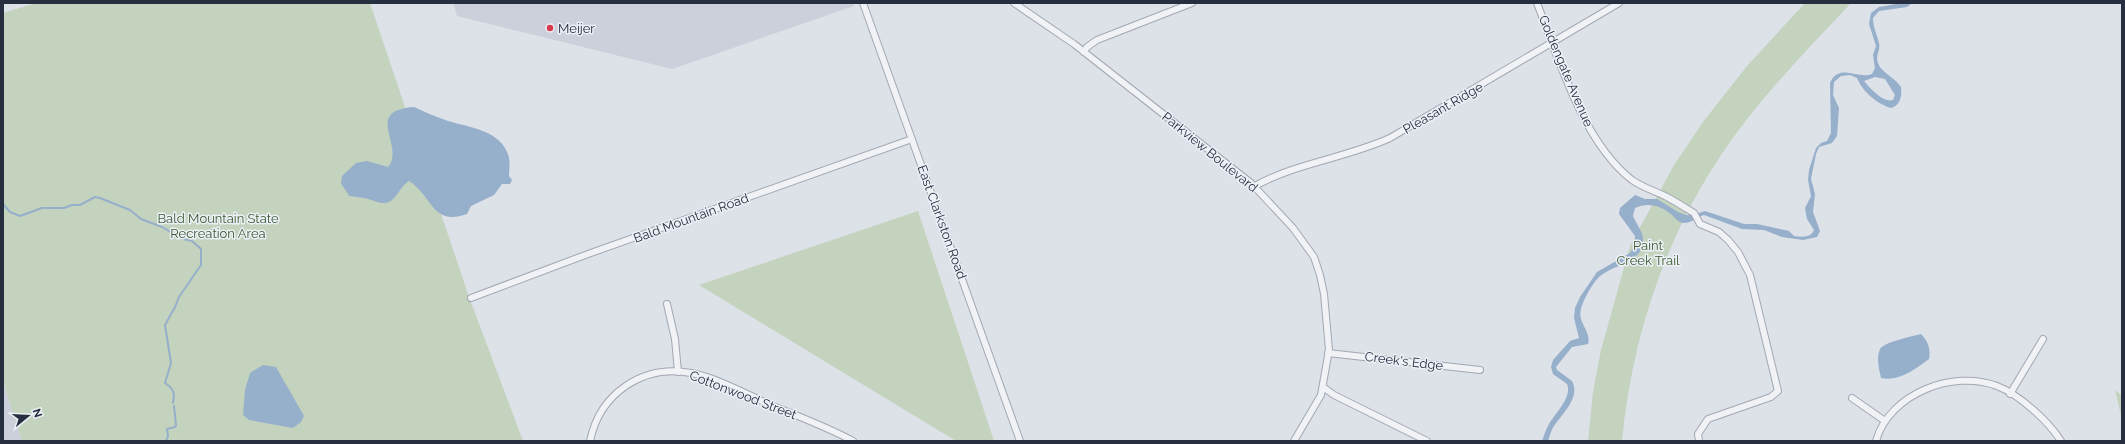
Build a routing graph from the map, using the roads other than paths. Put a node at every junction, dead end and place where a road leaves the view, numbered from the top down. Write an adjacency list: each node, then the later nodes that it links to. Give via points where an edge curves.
1 (863, 3): 8 (street, East Clarkston Road)
2 (1014, 3): 7 (street, Parkview Boulevard)
3 (1192, 3): 7 (street, via 1096,40)
4 (1537, 3): 6 (street, Goldengate Avenue)
5 (1619, 3): 6 (street, Pleasant Ridge)
6 (1552, 44): 9 (street, Pleasant Ridge, via 1390,138 1275,176); 25 (street, Goldengate Avenue, via 1592,133 1618,167 1634,181 1694,213 1700,224 1719,232 1738,252 1750,275 1778,391 1771,397 1708,419 1698,434)
7 (1084, 52): 9 (street, Parkview Boulevard)
8 (912, 139): 10 (street, Bald Mountain Road); 22 (street, East Clarkston Road)
9 (1255, 186): 13 (street, Parkview Boulevard, via 1293,228 1314,257 1324,294)
10 (471, 298)
11 (668, 304): 15 (street)
12 (2043, 339): 17 (street)
13 (1328, 353): 14 (street, Creek's Edge); 16 (street, Parkview Boulevard)
14 (1480, 370)
15 (678, 372): 20 (street, Cottonwood Street, via 649,375 632,382 613,396 599,413); 21 (street, Cottonwood Street, via 693,373 725,385)
16 (1323, 387): 23 (street, Parkview Boulevard); 24 (street, via 1334,395)
17 (2010, 394): 19 (street, via 1997,386 1976,381 1947,382 1924,389 1892,412); 27 (street, via 2045,421)
18 (1852, 398): 19 (street)
19 (1885, 421): 26 (street)
20 (590, 441)
21 (853, 441)
22 (1020, 441)
23 (1294, 441)
24 (1427, 441)
25 (1700, 441)
26 (1876, 441)
27 (2062, 441)

